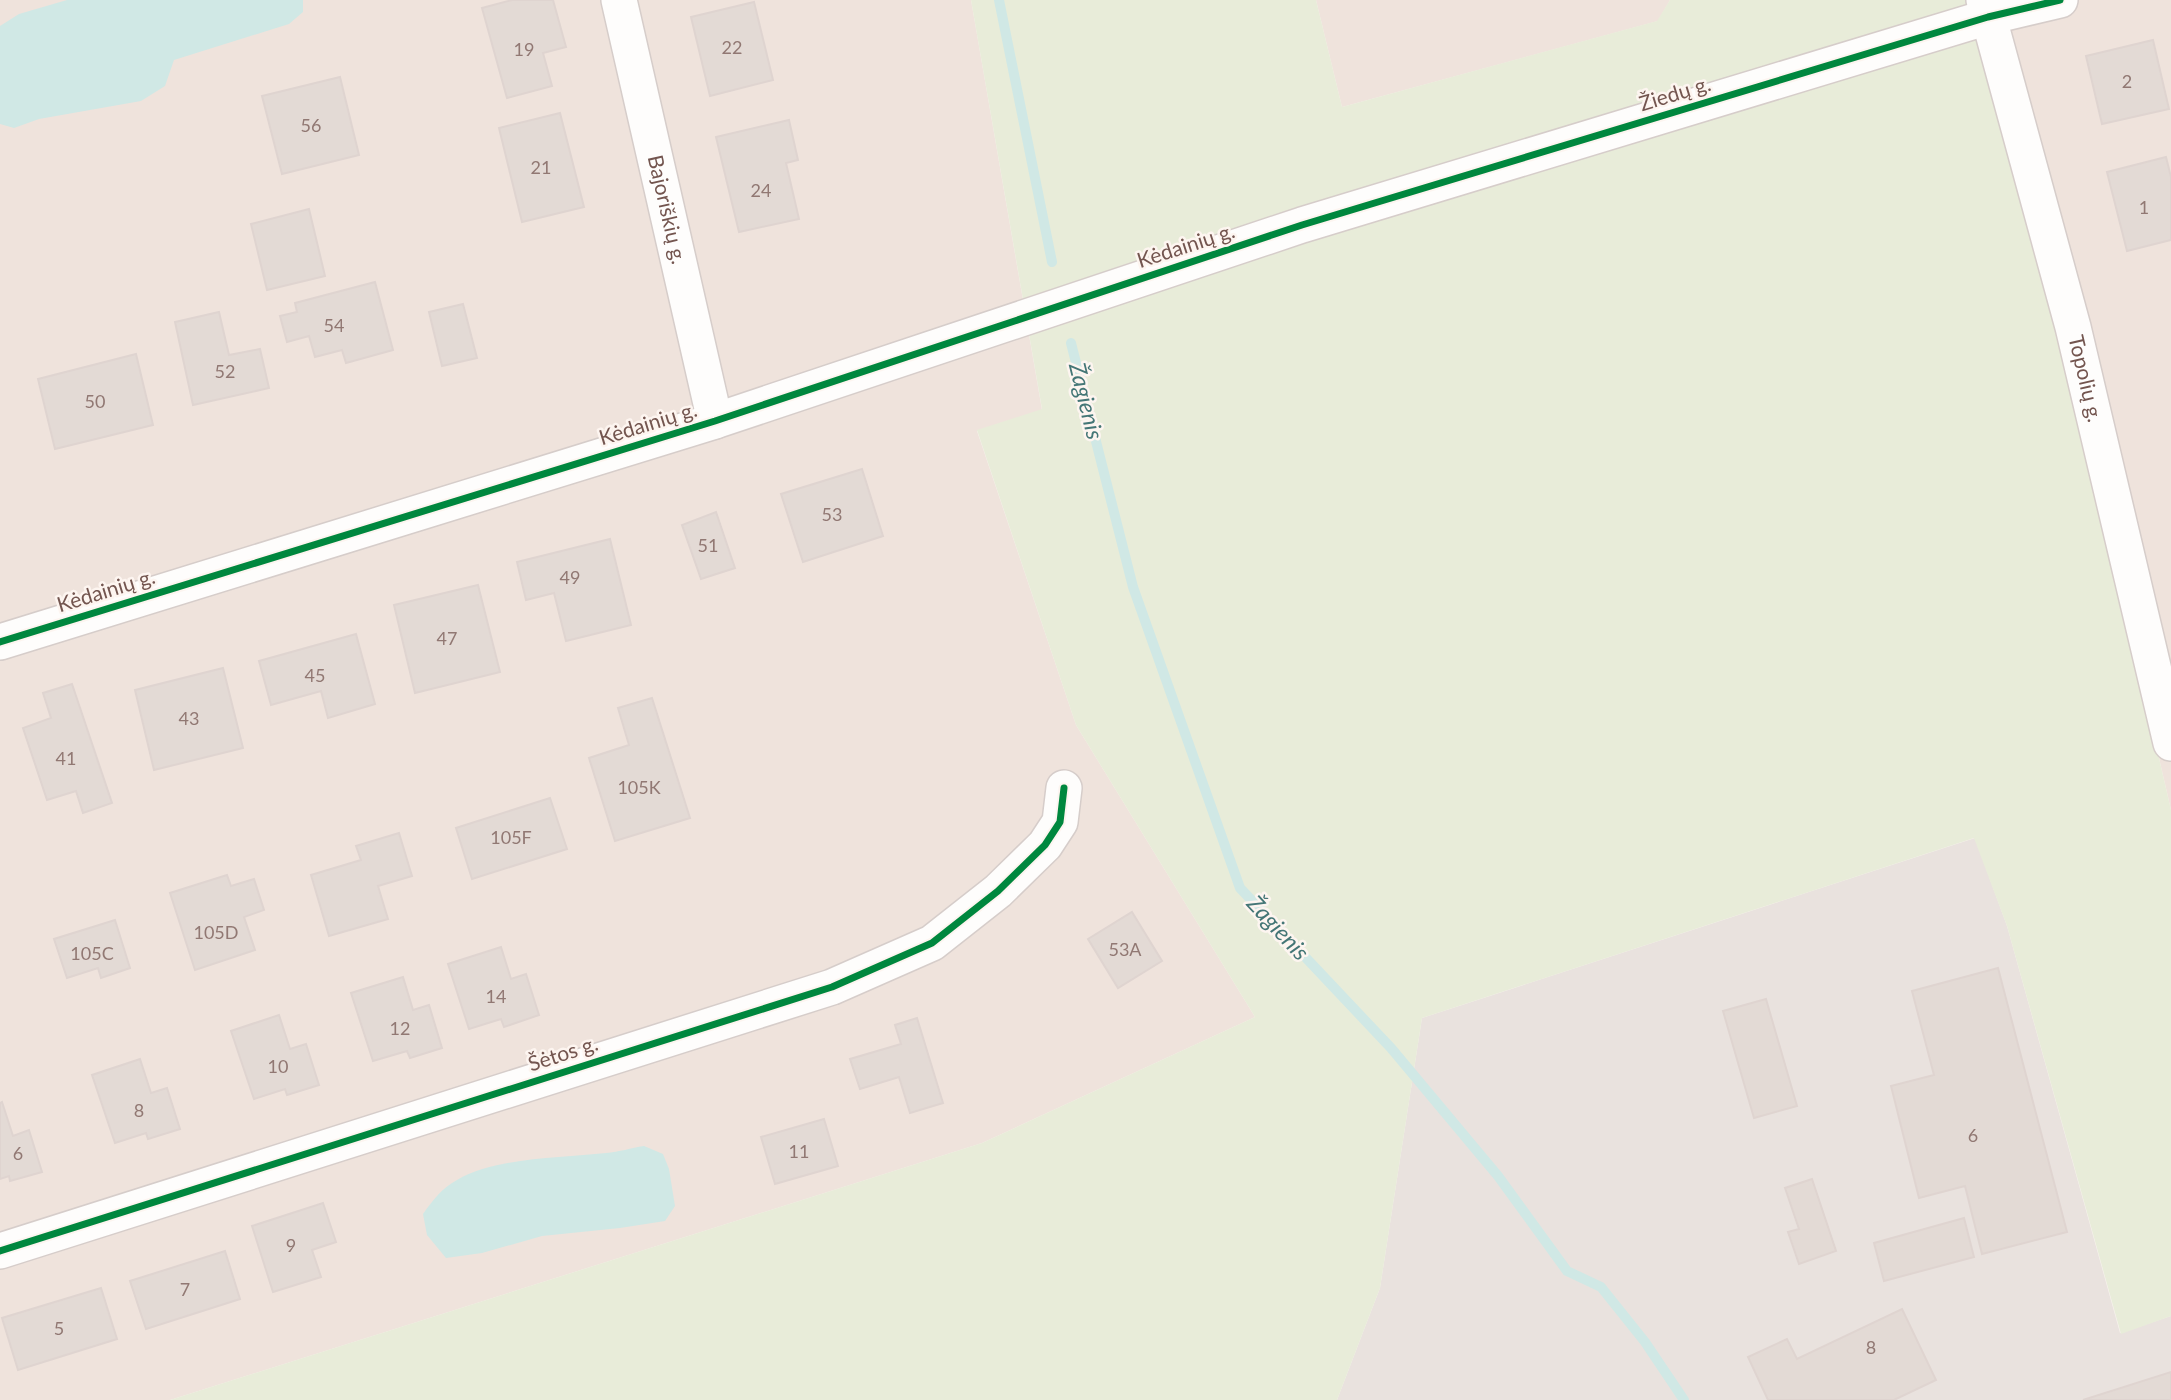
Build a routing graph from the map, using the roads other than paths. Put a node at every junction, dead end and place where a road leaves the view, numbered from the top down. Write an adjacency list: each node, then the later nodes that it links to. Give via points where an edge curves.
1 (619, 0): 5 (street, Bajoriškių g.)
2 (2060, 0): 3 (street, Žiedų g.)
3 (1986, 8): 4 (street, Žiedų g.); 7 (street, Topolių g., via 2073,327)
4 (1302, 225): 5 (street, Kėdainių g.)
5 (715, 421): 6 (street, Kėdainių g.)
6 (0, 642)
7 (2171, 743)
8 (1064, 788): 9 (street, Šėtos g., via 1060,822 1045,845 998,891 932,943 844,982)
9 (0, 1251)

